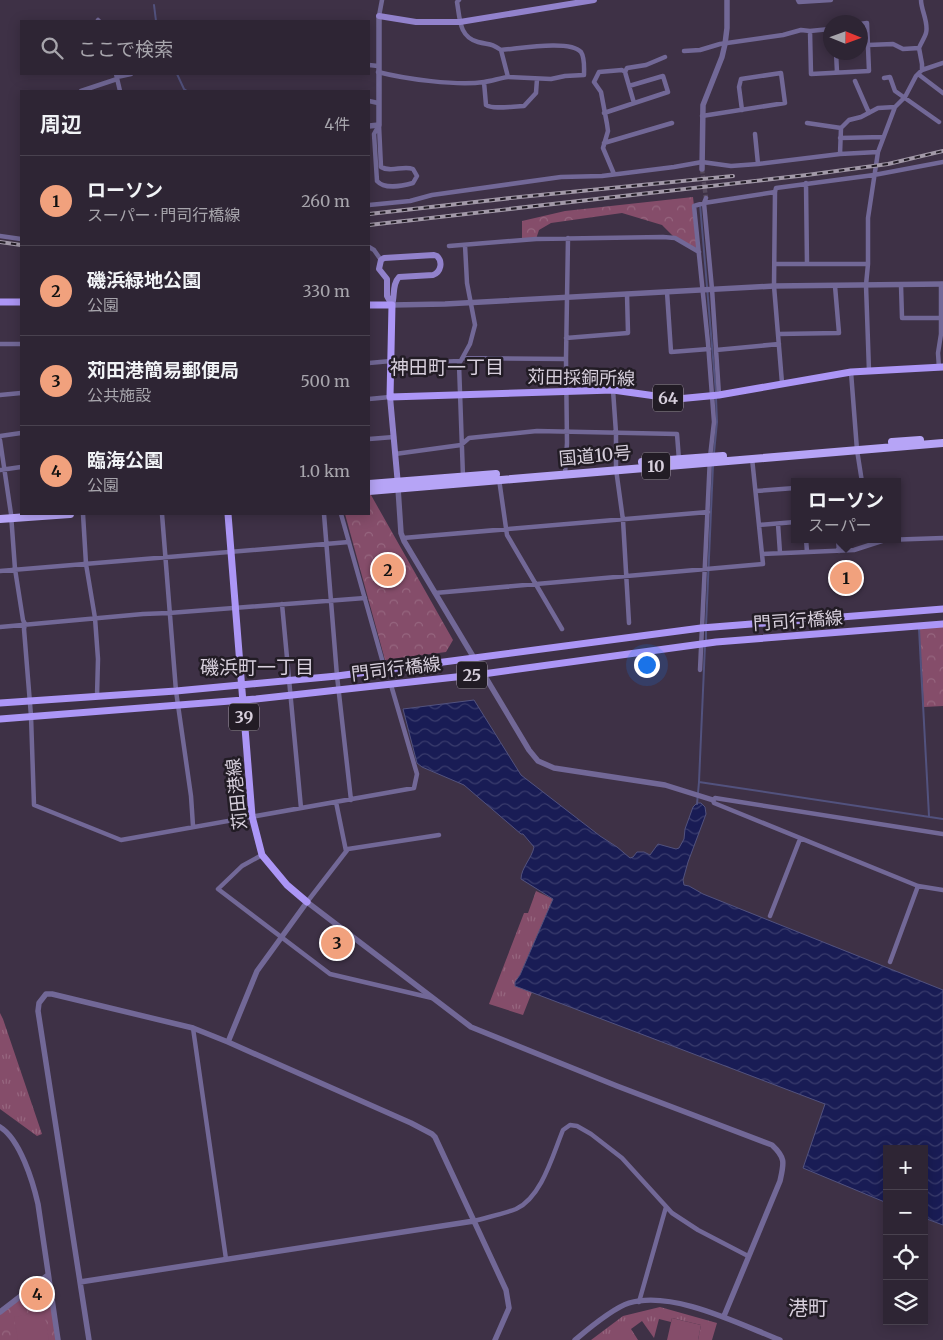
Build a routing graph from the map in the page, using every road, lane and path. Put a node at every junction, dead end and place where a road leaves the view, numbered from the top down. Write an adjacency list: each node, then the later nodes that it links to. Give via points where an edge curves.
1 (382, 0): 8 (street)
2 (594, 0): 9 (main road)
3 (727, 0): 12 (street)
4 (798, 0): 5 (street)
5 (831, 0)
6 (921, 0): 14 (street, via 926,34)
7 (457, 1): 9 (street)
8 (379, 16): 9 (main road, via 416,22); 21 (street)
9 (460, 22): 15 (street, via 466,37)
10 (823, 30): 11 (street)
11 (810, 31): 12 (street, via 800,30); 23 (street, via 811,74)
12 (726, 44): 16 (street); 43 (street, via 703,105)
13 (868, 44): 14 (street); 23 (street, via 869,72)
14 (919, 48): 24 (street)
15 (501, 50): 26 (street); 28 (street, via 571,47 580,50 584,57 584,75)
16 (684, 51)
17 (665, 57): 22 (street, via 627,68)
18 (836, 60): 23 (street)
19 (943, 63): 24 (street)
20 (370, 66): 21 (street)
21 (378, 69): 30 (street, via 435,81); 37 (street)
22 (624, 72): 31 (street); 41 (street, via 599,72 596,75 594,82 601,92)
23 (837, 72)
24 (920, 72): 34 (street); 35 (street)
25 (117, 77): 32 (street); 33 (street)
26 (508, 77): 28 (street); 30 (street)
27 (884, 78): 35 (street, via 890,77 895,91)
28 (537, 79): 30 (street, via 536,93 524,106 497,108 486,105)
29 (855, 81): 42 (street)
30 (484, 82)
31 (630, 86): 38 (street); 38 (street, via 663,76 668,92)
32 (84, 90)
33 (120, 90)
34 (943, 93)
35 (905, 97): 39 (street); 44 (street)
36 (370, 101): 37 (street)
37 (378, 103): 47 (street)
38 (634, 103): 41 (street)
39 (895, 108): 42 (street, via 878,108); 51 (street)
40 (742, 110): 40 (street, via 741,79 781,73 785,104); 43 (street)
41 (604, 113): 53 (street, via 608,131)
42 (869, 114): 49 (street, via 849,120)
43 (702, 116): 58 (street)
44 (939, 122)
45 (672, 123): 53 (street)
46 (807, 123): 49 (street)
47 (378, 125): 47 (street, via 381,167 386,170 414,169 417,176 413,183 386,187 377,181 374,134); 48 (street)
48 (370, 126)
49 (841, 128): 52 (street)
50 (755, 134): 57 (street)
51 (883, 137): 52 (street); 54 (street)
52 (840, 138): 55 (street)
53 (604, 143): 59 (street)
54 (878, 152): 55 (street); 60 (street)
55 (840, 154): 57 (street)
56 (943, 162): 60 (street)
57 (758, 164): 58 (street)
58 (702, 166): 59 (street)
59 (614, 174): 64 (street, via 528,180)
60 (874, 175): 61 (street); 75 (street, via 868,218)
61 (806, 183): 62 (street, via 776,188); 74 (street)
62 (775, 192): 63 (street); 73 (street)
63 (705, 200): 71 (street, via 694,206); 81 (street)
64 (370, 205)
65 (0, 236): 67 (street)
66 (568, 238): 68 (street); 71 (street, via 675,238); 85 (street)
67 (20, 240)
68 (465, 245): 69 (street); 88 (street)
69 (449, 246)
70 (370, 248): 72 (street)
71 (699, 252): 82 (street)
72 (380, 260): 90 (main road, via 379,269 387,279 387,296); 90 (main road, via 434,256 440,260 436,274 399,277)
73 (774, 264): 74 (street); 79 (street)
74 (807, 264): 75 (street)
75 (868, 264): 77 (street)
76 (942, 284): 78 (street); 91 (street)
77 (866, 285): 78 (street); 80 (street); 104 (street)
78 (901, 285): 91 (street, via 902,318)
79 (774, 286): 80 (street); 81 (street); 92 (street)
80 (834, 286): 92 (street, via 839,333)
81 (712, 289): 82 (street); 98 (street)
82 (702, 290): 83 (street); 97 (street)
83 (667, 292): 84 (street); 97 (street, via 671,352)
84 (627, 294): 85 (street); 93 (street, via 628,333)
85 (568, 297): 88 (street); 93 (street)
86 (0, 302): 87 (main road)
87 (20, 302)
88 (471, 302): 90 (street); 99 (street, via 474,331)
89 (370, 305): 90 (main road)
90 (392, 305): 102 (main road)
91 (941, 318): 103 (street, via 938,353)
92 (778, 334): 96 (street)
93 (566, 338): 100 (street)
94 (0, 344): 95 (street)
95 (20, 344)
96 (779, 344): 98 (street); 106 (street)
97 (709, 349): 113 (street)
98 (716, 350): 112 (street)
99 (462, 359): 100 (street); 102 (street); 110 (street)
100 (566, 359): 108 (street)
101 (370, 363): 102 (street)
102 (391, 363): 114 (main road)
103 (941, 368): 104 (main road, 苅田採銅所線 / 64)
104 (869, 371): 105 (main road, 苅田採銅所線 / 64)
105 (851, 372): 106 (main road, 苅田採銅所線 / 64); 126 (street)
106 (782, 384): 112 (main road, 苅田採銅所線 / 64)
107 (613, 390): 108 (main road, 苅田採銅所線 / 64); 113 (main road, 苅田採銅所線 / 64, via 677,399); 118 (street)
108 (567, 391): 110 (main road, 苅田採銅所線 / 64); 116 (street)
109 (20, 393): 111 (street)
110 (460, 394): 114 (main road, 苅田採銅所線 / 64); 125 (street)
111 (0, 395)
112 (719, 395): 113 (main road, 苅田採銅所線 / 64)
113 (711, 396): 129 (street, via 714,422)
114 (390, 397): 115 (street); 120 (main road)
115 (370, 399)
116 (567, 432): 118 (street); 125 (street, via 536,431 469,438); 134 (street)
117 (20, 433): 119 (street)
118 (616, 433): 130 (street, via 677,434); 132 (street)
119 (0, 436)
120 (394, 437): 122 (street); 127 (main road)
121 (943, 438): 126 (highway, 国道10号 / 10)
122 (370, 439)
123 (0, 440): 133 (street)
124 (943, 443): 126 (highway, 国道10号 / 10)
125 (461, 445): 127 (street); 137 (street)
126 (857, 447): 128 (highway, 国道10号 / 10); 129 (highway, 国道10号 / 10); 135 (street)
127 (395, 454): 138 (main road)
128 (752, 458): 129 (highway, 国道10号 / 10); 141 (street)
129 (710, 460): 130 (highway, 国道10号 / 10); 142 (street)
130 (679, 462): 132 (highway, 国道10号 / 10)
131 (20, 467): 133 (street)
132 (616, 467): 134 (highway, 国道10号 / 10); 153 (street)
133 (2, 470): 151 (street)
134 (565, 471): 136 (highway, 国道10号 / 10); 137 (highway, 国道10号 / 10)
135 (861, 478)
136 (499, 479): 137 (highway, 国道10号 / 10); 157 (street)
137 (464, 480): 138 (highway, 国道10号 / 10)
138 (398, 485): 139 (highway, 国道10号 / 10); 158 (street)
139 (370, 488)
140 (791, 488): 141 (street)
141 (756, 491): 156 (street)
142 (708, 512): 153 (street); 174 (street)
143 (20, 513): 151 (highway)
144 (0, 515): 151 (highway)
145 (40, 515): 151 (highway)
146 (83, 515): 172 (street)
147 (162, 515): 171 (street)
148 (228, 515): 168 (main road, 苅田港線 / 39)
149 (324, 515): 165 (street)
150 (341, 515): 161 (street)
151 (11, 516): 152 (highway); 173 (street)
152 (0, 519)
153 (623, 520): 157 (street); 176 (street)
154 (791, 522): 155 (street)
155 (778, 524): 156 (street); 169 (street)
156 (759, 525): 170 (street)
157 (506, 528): 158 (street); 177 (street)
158 (403, 538): 178 (street)
159 (943, 538): 160 (street)
160 (901, 539)
161 (349, 542): 165 (street); 179 (street)
162 (806, 543): 167 (street)
163 (838, 543): 166 (street)
164 (870, 543): 166 (street, via 854,550)
165 (327, 544): 168 (street); 180 (street)
166 (839, 551): 167 (street)
167 (807, 552): 169 (street)
168 (232, 553): 171 (street); 182 (main road, 苅田港線 / 39)
169 (780, 553): 170 (street)
170 (762, 554): 174 (street, via 763,564)
171 (165, 558): 172 (street); 184 (street)
172 (86, 564): 173 (street); 185 (street)
173 (15, 569): 175 (street); 187 (street)
174 (705, 570): 176 (street); 190 (street)
175 (0, 571)
176 (626, 576): 177 (street); 186 (street)
177 (535, 584): 178 (street); 191 (street)
178 (435, 593): 193 (street)
179 (365, 598): 180 (street); 194 (street)
180 (331, 601): 181 (street); 197 (street)
181 (282, 604): 182 (street); 198 (street)
182 (235, 608): 184 (street); 199 (main road, 苅田港線 / 39)
183 (943, 609): 190 (main road, 門司行橋線 / 25)
184 (170, 613): 185 (street); 201 (street)
185 (95, 618): 187 (street); 203 (street)
186 (629, 623)
187 (26, 624): 189 (street); 205 (street)
188 (943, 624): 192 (main road, 門司行橋線 / 25)
189 (0, 627)
190 (701, 628): 192 (street); 193 (main road, 門司行橋線 / 25)
191 (562, 629)
192 (701, 644): 195 (street); 196 (main road, 門司行橋線 / 25)
193 (475, 659): 194 (main road, 門司行橋線 / 25); 196 (street)
194 (385, 670): 197 (main road, 門司行橋線 / 25)
195 (700, 670)
196 (484, 674): 200 (main road, 門司行橋線 / 25); 212 (street, via 538,761 554,768 665,785)
197 (337, 676): 198 (main road, 門司行橋線 / 25); 202 (street)
198 (288, 680): 199 (main road, 門司行橋線 / 25); 204 (street)
199 (242, 684): 201 (main road, 門司行橋線 / 25); 206 (main road, 苅田港線 / 39)
200 (391, 684): 202 (main road, 門司行橋線 / 25); 211 (street, via 417,774 414,788)
201 (176, 690): 203 (main road, 門司行橋線 / 25); 208 (street)
202 (339, 690): 204 (main road, 門司行橋線 / 25); 211 (street)
203 (97, 696): 205 (main road, 門司行橋線 / 25)
204 (290, 696): 206 (main road, 門司行橋線 / 25); 214 (street)
205 (29, 700): 207 (main road, 門司行橋線 / 25); 209 (street)
206 (242, 700): 208 (main road, 門司行橋線 / 25); 215 (main road, 苅田港線 / 39)
207 (0, 704)
208 (178, 705): 209 (main road, 門司行橋線 / 25); 216 (street)
209 (31, 716): 210 (main road, 門司行橋線 / 25); 216 (street, via 34,805 121,840)
210 (0, 719)
211 (351, 800): 213 (street)
212 (713, 800): 217 (street); 219 (street)
213 (336, 802): 214 (street); 220 (street)
214 (301, 808): 215 (street)
215 (252, 816): 216 (street); 221 (main road, 苅田港線 / 39)
216 (193, 826)
217 (943, 834)
218 (439, 835): 220 (street)
219 (800, 839): 222 (street); 225 (street)
220 (346, 851): 224 (street)
221 (262, 855): 224 (main road, 苅田港線 / 39, via 287,885); 226 (street, via 242,866 218,889)
222 (918, 886): 223 (street); 227 (street)
223 (943, 890)
224 (307, 902): 226 (street); 228 (street)
225 (770, 916)
226 (281, 936): 228 (street, via 330,974); 230 (street, via 257,972)
227 (890, 962)
228 (433, 998): 234 (street, via 470,1027 772,1145 782,1154 784,1165)
229 (194, 1028): 230 (street); 235 (street); 237 (street, via 52,994 46,994 39,1003)
230 (228, 1042): 233 (street, via 432,1134)
231 (0, 1127): 236 (street, via 12,1136 33,1183)
232 (666, 1207): 233 (street, via 622,1158 591,1134 570,1125 563,1130 542,1180 530,1198 517,1208); 234 (street, via 698,1230); 238 (street)
233 (474, 1221): 235 (street); 243 (street, via 508,1300 509,1308)
234 (748, 1256): 240 (street)
235 (226, 1259): 237 (street)
236 (48, 1275): 239 (street); 241 (street)
237 (80, 1282): 242 (street)
238 (639, 1302): 240 (street, via 672,1303); 244 (street, via 628,1303 607,1315)
239 (0, 1312)
240 (724, 1316): 245 (street)
241 (58, 1340)
242 (89, 1340)
243 (495, 1340)
244 (575, 1340)
245 (780, 1340)

